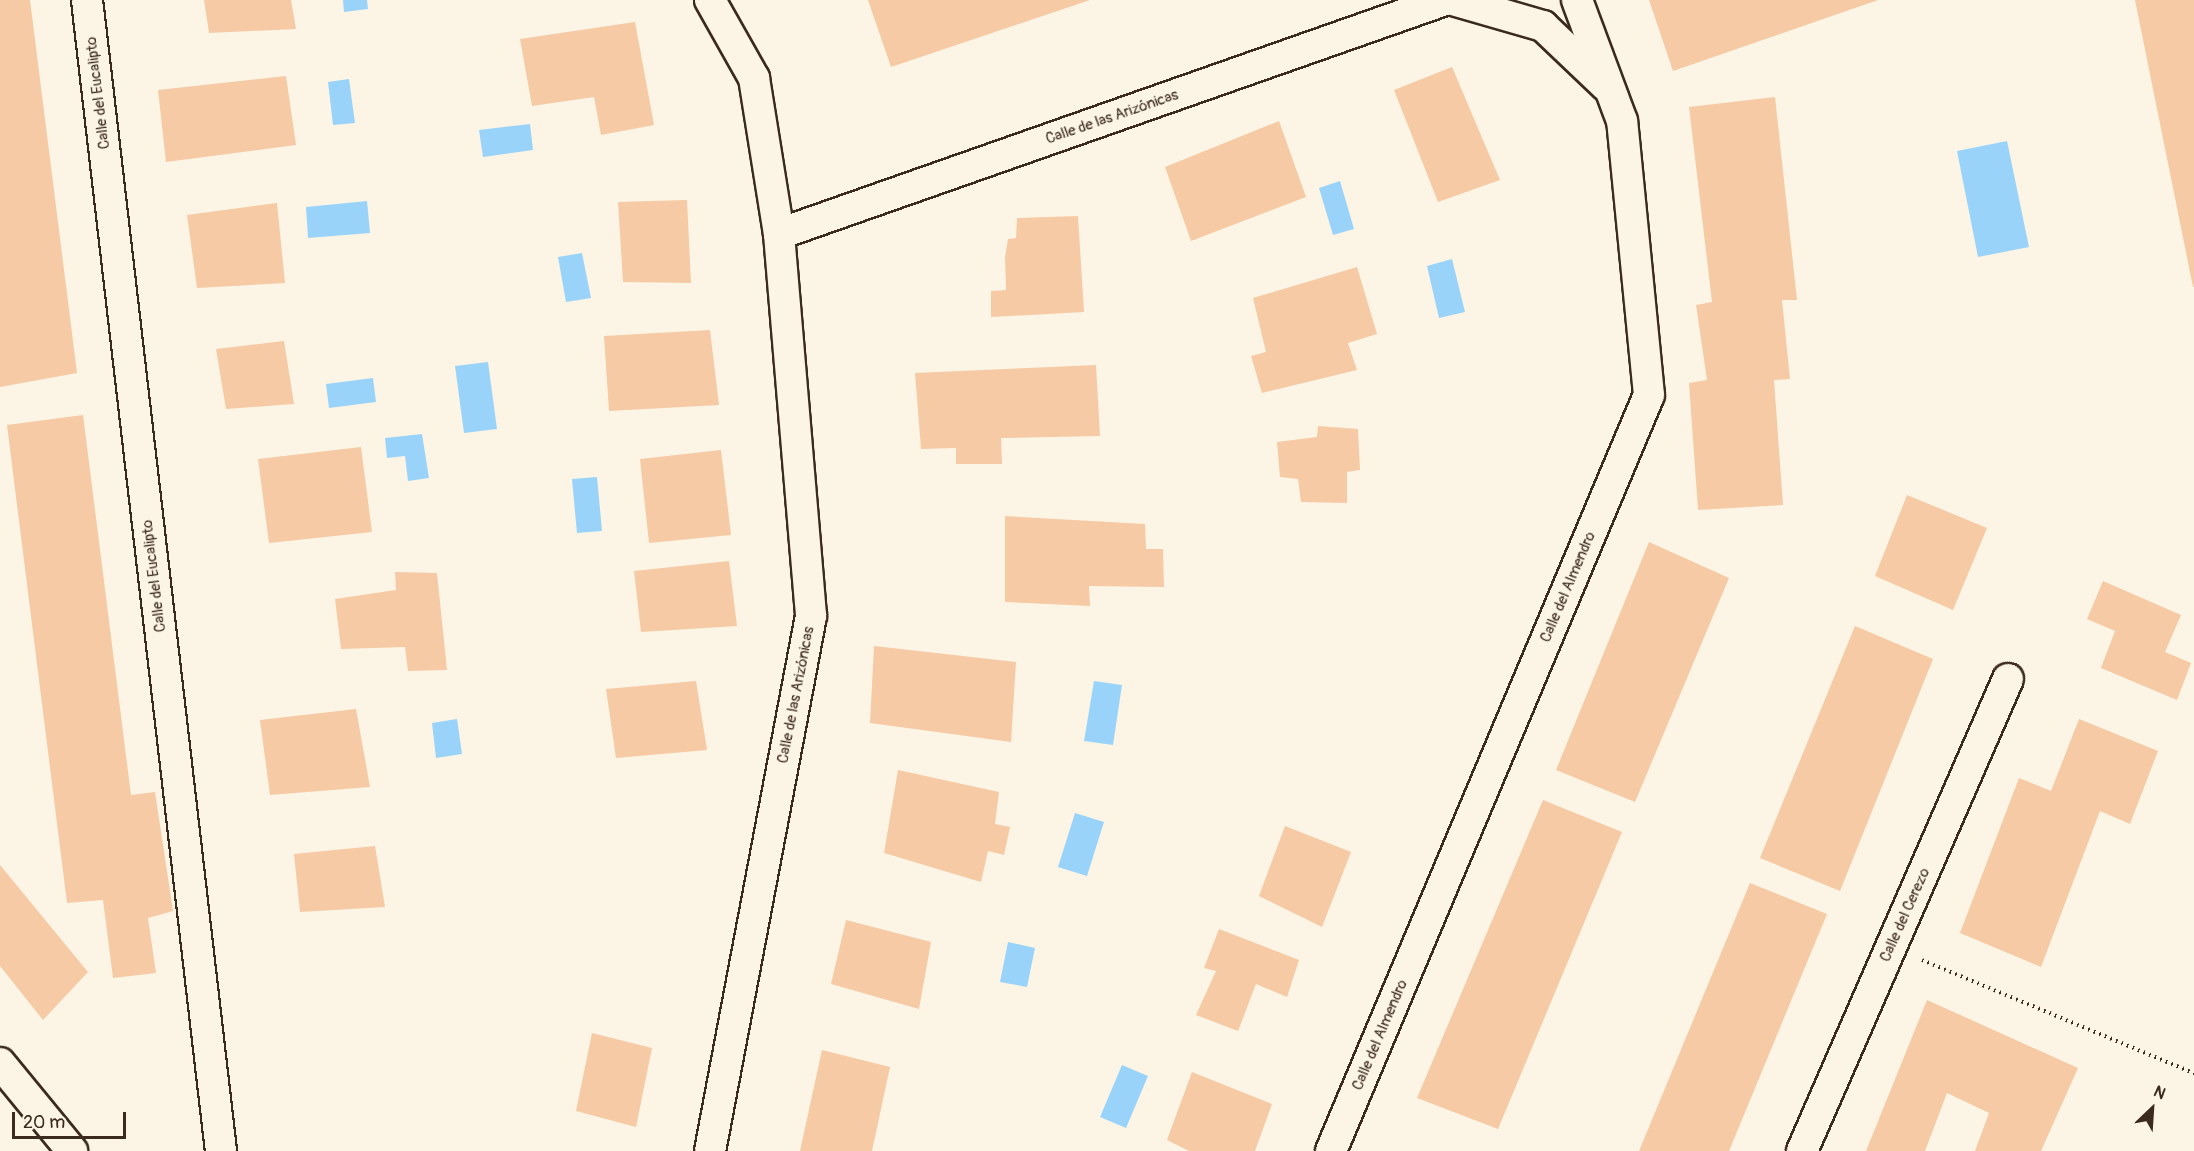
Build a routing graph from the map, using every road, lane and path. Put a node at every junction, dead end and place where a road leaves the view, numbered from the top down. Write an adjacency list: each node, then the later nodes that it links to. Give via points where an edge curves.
1 (87, 0): 13 (street, Calle del Eucalipto)
2 (710, 0): 7 (street, Calle de las Arizónicas, via 754,78)
3 (1445, 0): 7 (street, Calle de las Arizónicas)
4 (1453, 0): 6 (street, via 1542,26)
5 (1577, 0): 6 (street, Calle del Almendro)
6 (1611, 90): 15 (street, Calle del Almendro, via 1622,121 1649,395)
7 (779, 234): 14 (street, Calle de las Arizónicas, via 811,616)
8 (2008, 679): 9 (street, Calle del Cerezo)
9 (1891, 947): 11 (path); 16 (street, Calle del Cerezo)
10 (0, 1063): 12 (street)
11 (2194, 1073)
12 (72, 1151)
13 (220, 1151)
14 (710, 1151)
15 (1331, 1151)
16 (1802, 1151)

